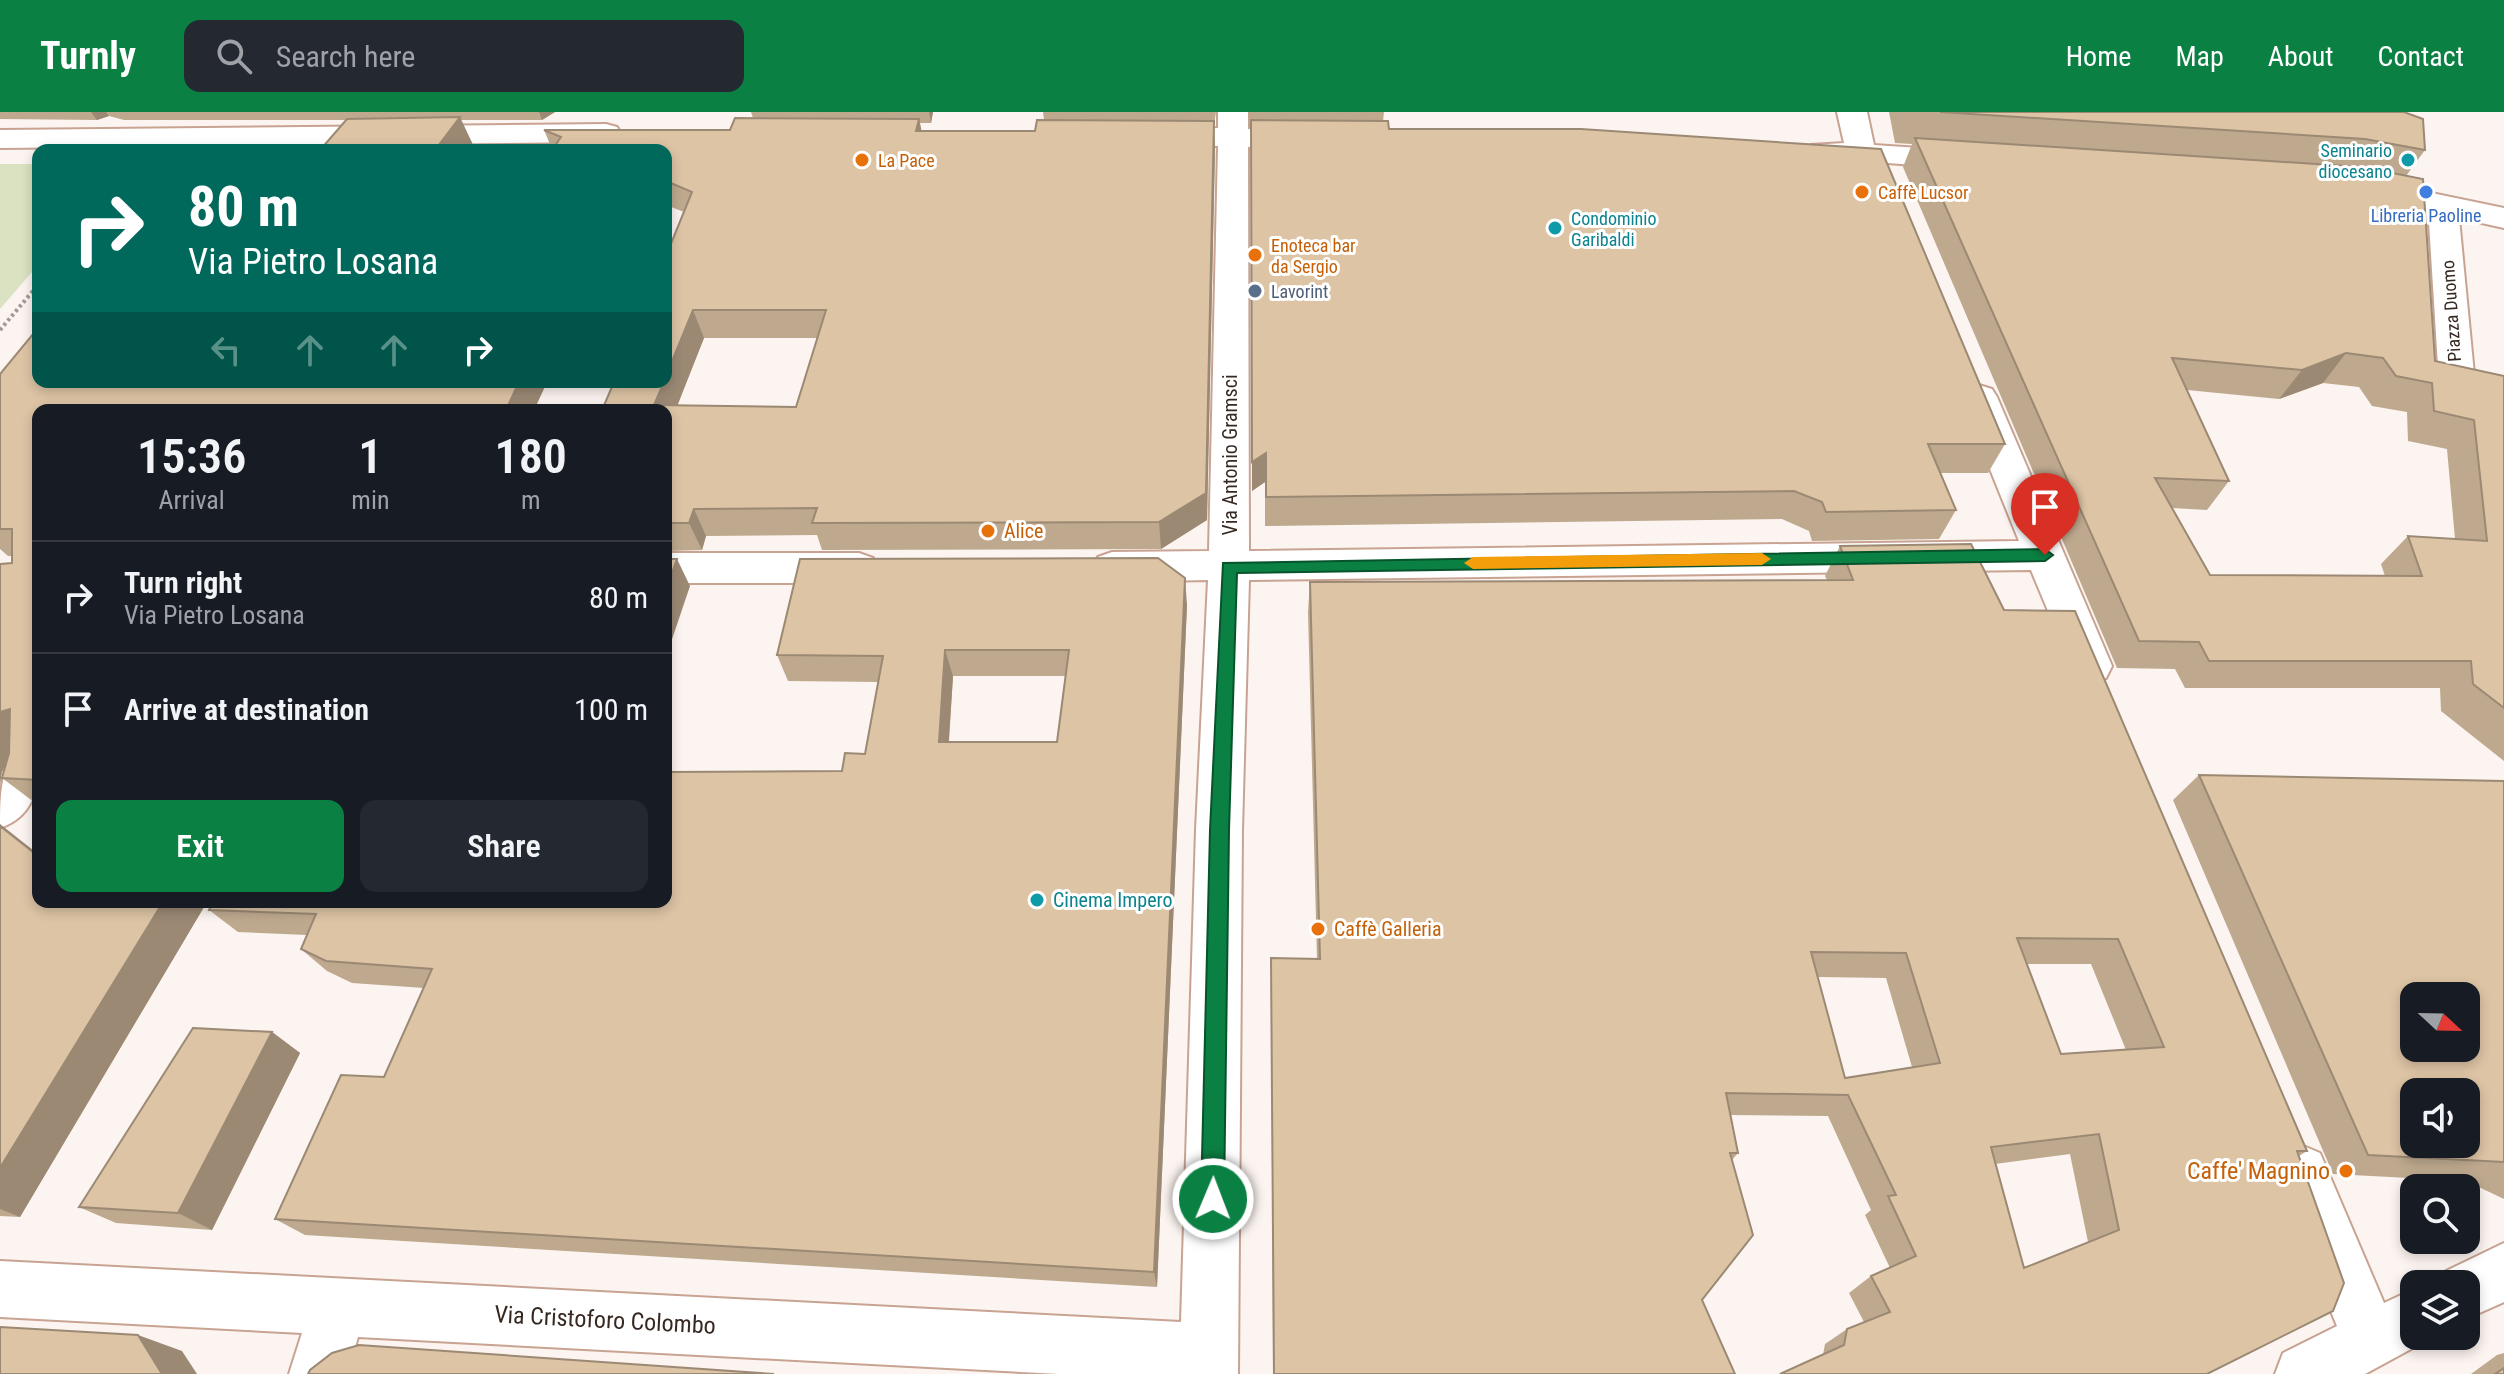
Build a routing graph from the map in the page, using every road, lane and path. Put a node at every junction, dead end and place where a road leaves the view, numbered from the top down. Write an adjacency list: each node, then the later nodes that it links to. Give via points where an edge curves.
1 (219, 112): 12 (street)
2 (371, 112): 8 (street)
3 (587, 112): 6 (street)
4 (1852, 112): 16 (street)
5 (1233, 125): 9 (street); 10 (street); 26 (street, Via Antonio Gramsci)
6 (553, 132): 7 (street); 8 (street); 13 (street)
7 (632, 133)
8 (349, 136): 12 (street)
9 (1122, 137)
10 (1343, 138)
11 (0, 139): 12 (street)
12 (192, 144)
13 (536, 144)
14 (1801, 149): 16 (street)
15 (1987, 161): 16 (street)
16 (1877, 164)
17 (2342, 184): 18 (street)
18 (2424, 201): 19 (street); 23 (street, Piazza Duomo, via 2445,220 2457,382)
19 (2504, 218)
20 (32, 292): 21 (path)
21 (0, 330)
22 (1968, 369): 24 (street)
23 (2504, 393)
24 (2045, 555): 26 (street); 29 (street)
25 (1073, 567): 26 (street)
26 (1229, 567): 38 (street, Via Antonio Gramsci)
27 (672, 568): 28 (street)
28 (901, 568)
29 (2106, 703)
30 (32, 763): 31 (street)
31 (0, 809)
32 (2281, 1125): 37 (street)
33 (2504, 1271): 34 (street)
34 (2480, 1284)
35 (0, 1289): 36 (street, Via Cristoforo Colombo)
36 (339, 1306): 38 (street, Via Cristoforo Colombo); 39 (street)
37 (2350, 1354)
38 (1210, 1364)
39 (318, 1374)

